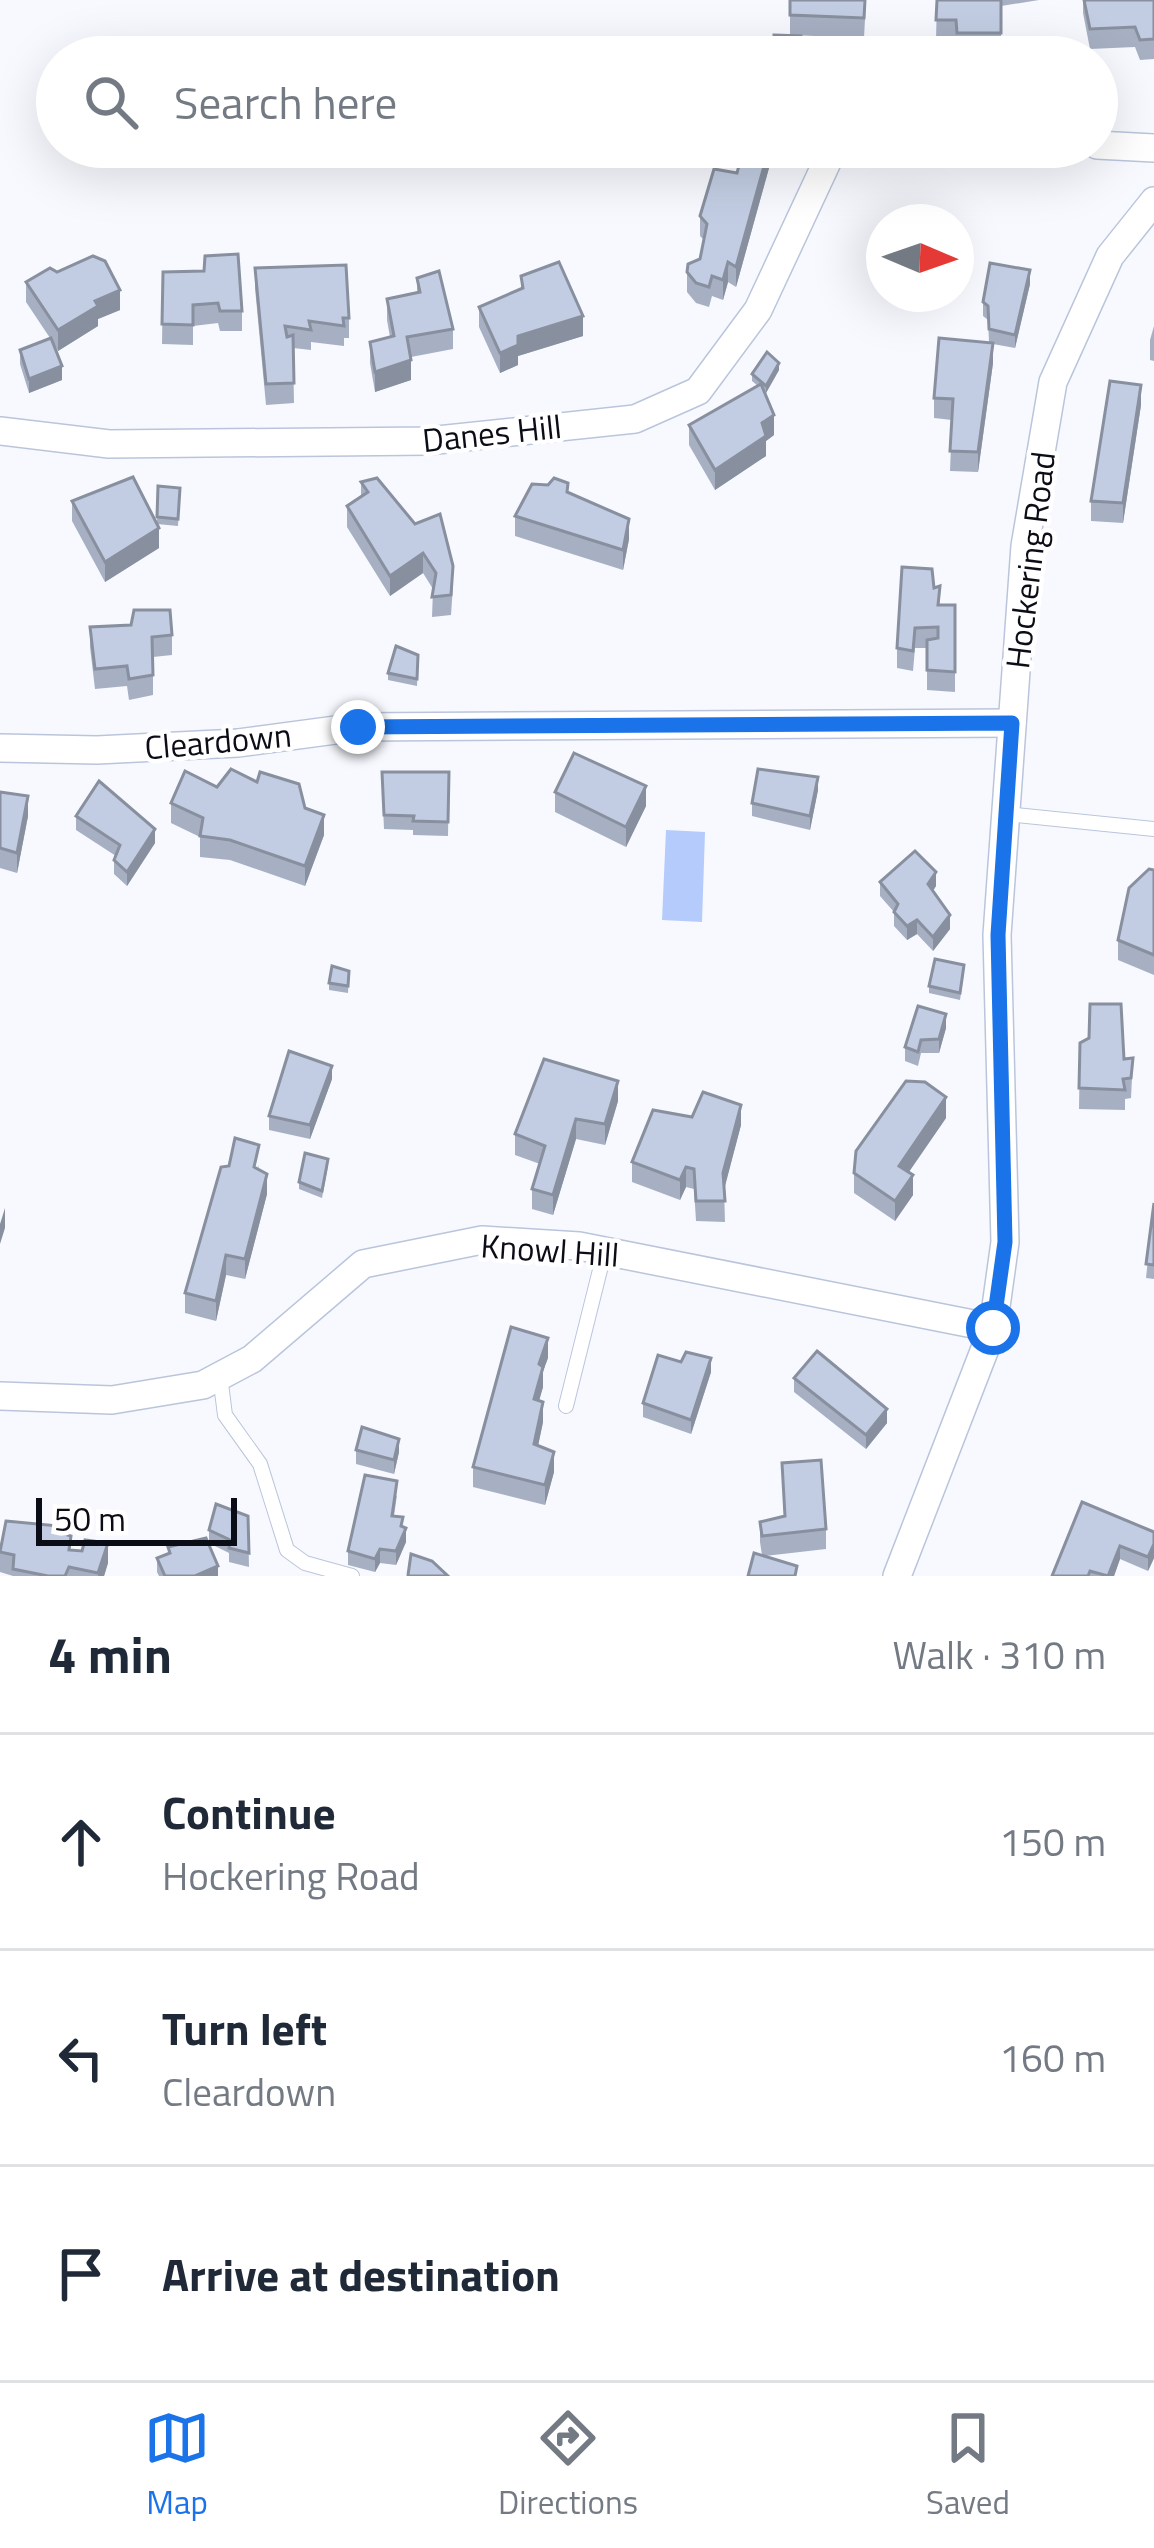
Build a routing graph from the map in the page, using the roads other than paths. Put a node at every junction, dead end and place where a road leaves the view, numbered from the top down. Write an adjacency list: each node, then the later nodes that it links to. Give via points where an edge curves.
1 (1118, 146): 2 (street)
2 (1154, 148)
3 (824, 168): 5 (street, Danes Hill, via 758,310 698,391 635,418 428,441 109,444)
4 (1154, 201): 6 (street, Hockering Road, via 1110,256 1053,382 1025,546)
5 (0, 431)
6 (1012, 723): 7 (street, Cleardown, via 358,727 238,743); 8 (street, Hockering Road)
7 (0, 748)
8 (1006, 814): 9 (lane); 11 (street, Hockering Road, via 998,935 1005,1242)
9 (1154, 830)
10 (605, 1250): 11 (street, Knowl Hill); 12 (street, Knowl Hill, via 482,1240 363,1264 252,1359); 14 (lane)
11 (993, 1328): 16 (street, Hockering Road)
12 (220, 1376): 13 (street, Knowl Hill, via 112,1400); 15 (lane, via 225,1415 260,1464 287,1550 305,1564)
13 (0, 1396)
14 (566, 1406)
15 (352, 1576)
16 (897, 1576)

